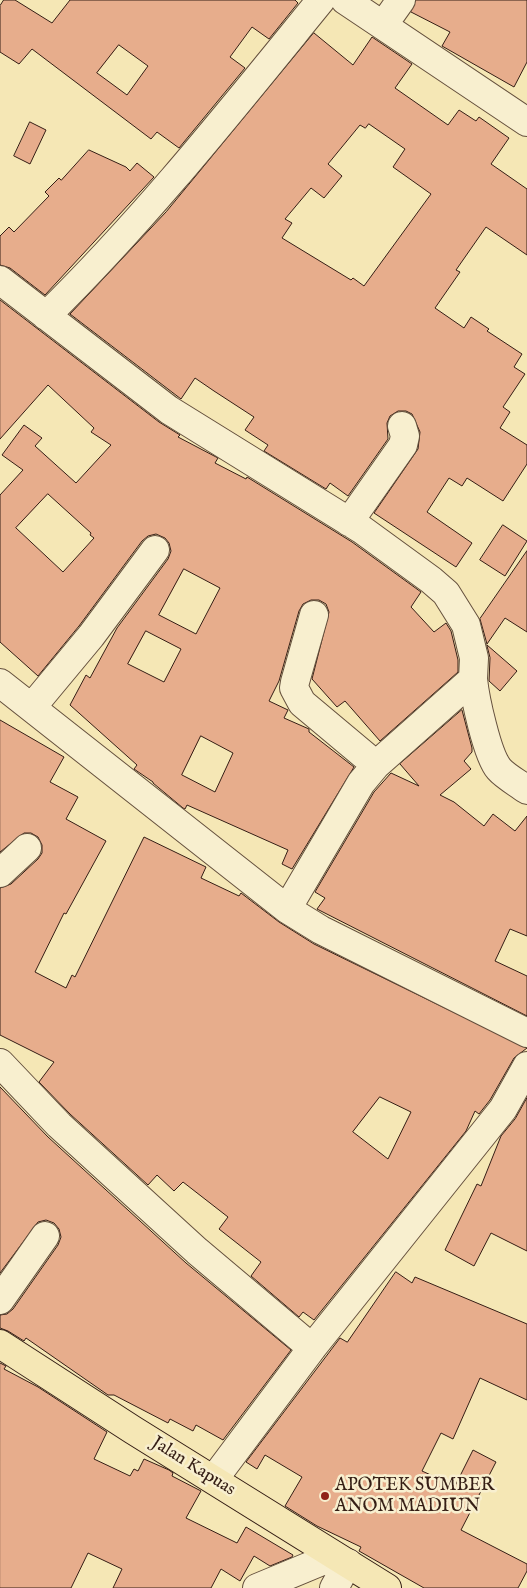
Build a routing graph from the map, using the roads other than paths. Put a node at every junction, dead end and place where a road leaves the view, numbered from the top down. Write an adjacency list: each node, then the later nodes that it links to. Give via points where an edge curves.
1 (321, 0): 7 (street, via 180,173)
2 (345, 0): 4 (street)
3 (401, 0): 4 (street)
4 (384, 24): 5 (street)
5 (527, 122)
6 (0, 280): 7 (street)
7 (46, 316): 9 (street, via 170,410)
8 (402, 426): 9 (street, via 403,445)
9 (349, 522): 12 (street, via 446,593 466,625 474,658)
10 (155, 550): 14 (street, via 91,636)
11 (314, 615): 15 (street, via 295,682 296,693 302,703)
12 (473, 679): 15 (street); 16 (street, via 493,758 498,768)
13 (0, 683): 14 (street)
14 (32, 707): 19 (street)
15 (376, 765): 19 (street, via 354,791)
16 (527, 790)
17 (27, 848): 18 (street)
18 (0, 873)
19 (286, 909): 20 (street, via 321,930)
20 (527, 1033)
21 (0, 1063): 26 (street, via 59,1125 197,1251)
22 (527, 1066): 26 (street, via 503,1109)
23 (45, 1236): 24 (street)
24 (0, 1300)
25 (0, 1344): 27 (main road, Jalan Kapuas)
26 (312, 1348): 27 (street)
27 (214, 1479): 28 (main road, Jalan Kapuas)
28 (341, 1560): 29 (street); 30 (street); 31 (main road, Jalan Kapuas)
29 (257, 1588)
30 (334, 1588)
31 (387, 1588)

